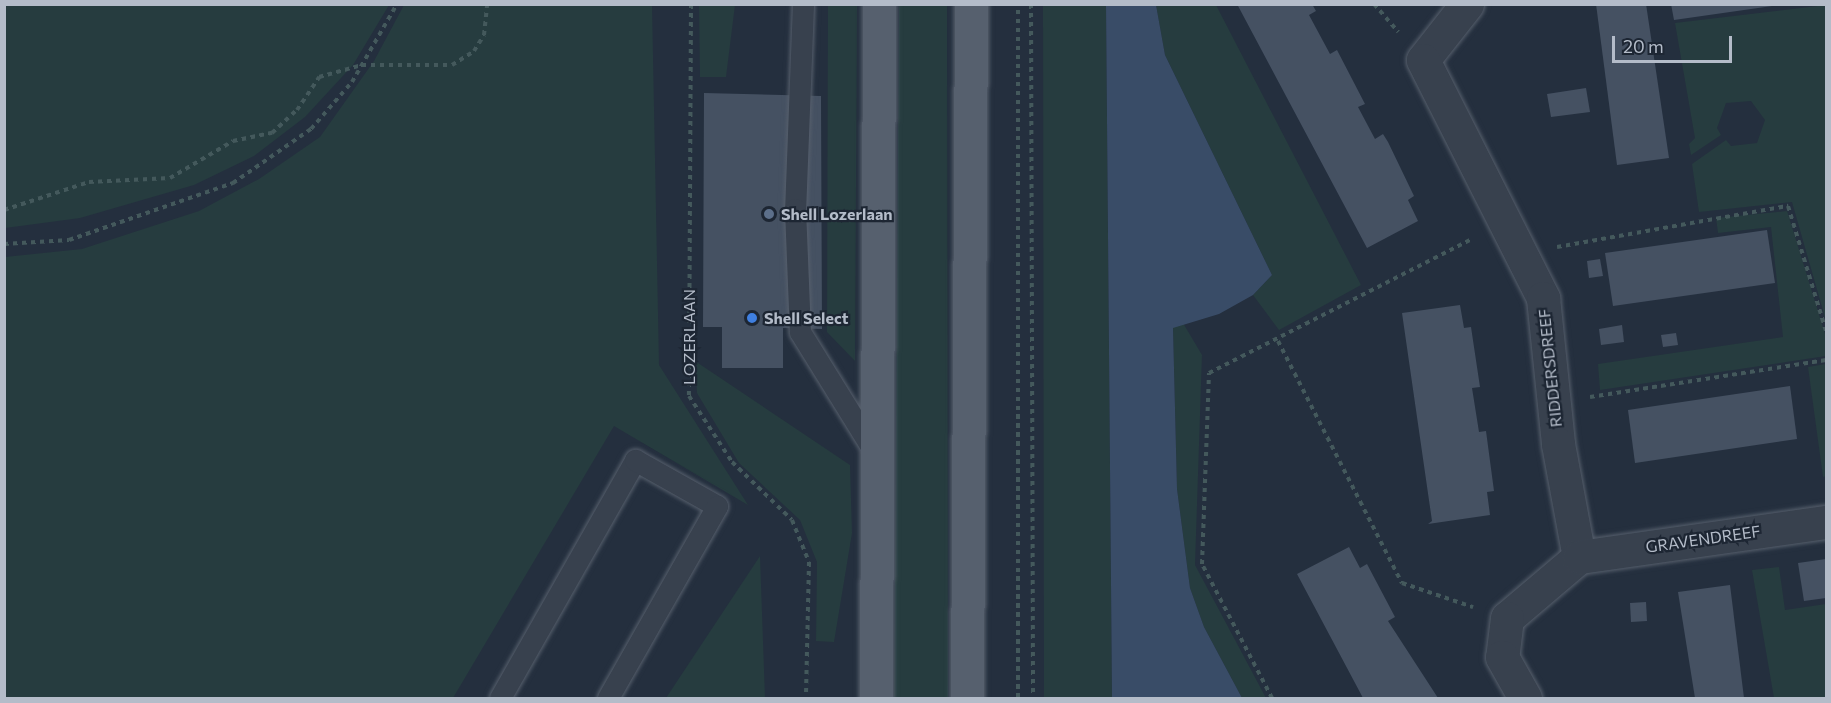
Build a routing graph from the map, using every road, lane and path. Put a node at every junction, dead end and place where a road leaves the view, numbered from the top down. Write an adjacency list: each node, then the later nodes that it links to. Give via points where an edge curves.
1 (397, 4): 10 (path)
2 (487, 4): 10 (path, via 484,35 474,51 452,64)
3 (691, 4): 25 (path, LOZERLAAN, via 688,396 732,462 792,520 805,551)
4 (803, 4): 19 (lane, via 795,209 800,332)
5 (879, 4): 19 (main road)
6 (971, 4): 27 (main road)
7 (1018, 4): 28 (path)
8 (1031, 4): 29 (path)
9 (1467, 4): 12 (street, RIDDERSDREEF, via 1422,60)
10 (362, 65): 11 (path, via 319,77 297,110 272,132 233,141 170,178 89,182); 13 (path, via 311,129 233,183 69,240)
11 (4, 210)
12 (1507, 220): 14 (street, RIDDERSDREEF); 16 (path)
13 (4, 244)
14 (1522, 253): 15 (path, via 1788,206); 18 (street, RIDDERSDREEF, via 1543,298)
15 (1827, 331)
16 (1278, 341): 22 (path, via 1402,583); 30 (path, via 1209,373 1202,564)
17 (1827, 360): 18 (path)
18 (1553, 402): 21 (street, RIDDERSDREEF)
19 (876, 454): 26 (main road)
20 (1827, 522): 21 (street, GRAVENDREEF)
21 (1579, 557): 22 (street)
22 (1507, 618): 31 (street, via 1502,657)
23 (500, 699): 24 (lane, via 635,460 717,506)
24 (608, 699)
25 (806, 699)
26 (876, 699)
27 (967, 699)
28 (1018, 699)
29 (1033, 699)
30 (1272, 699)
31 (1525, 699)

